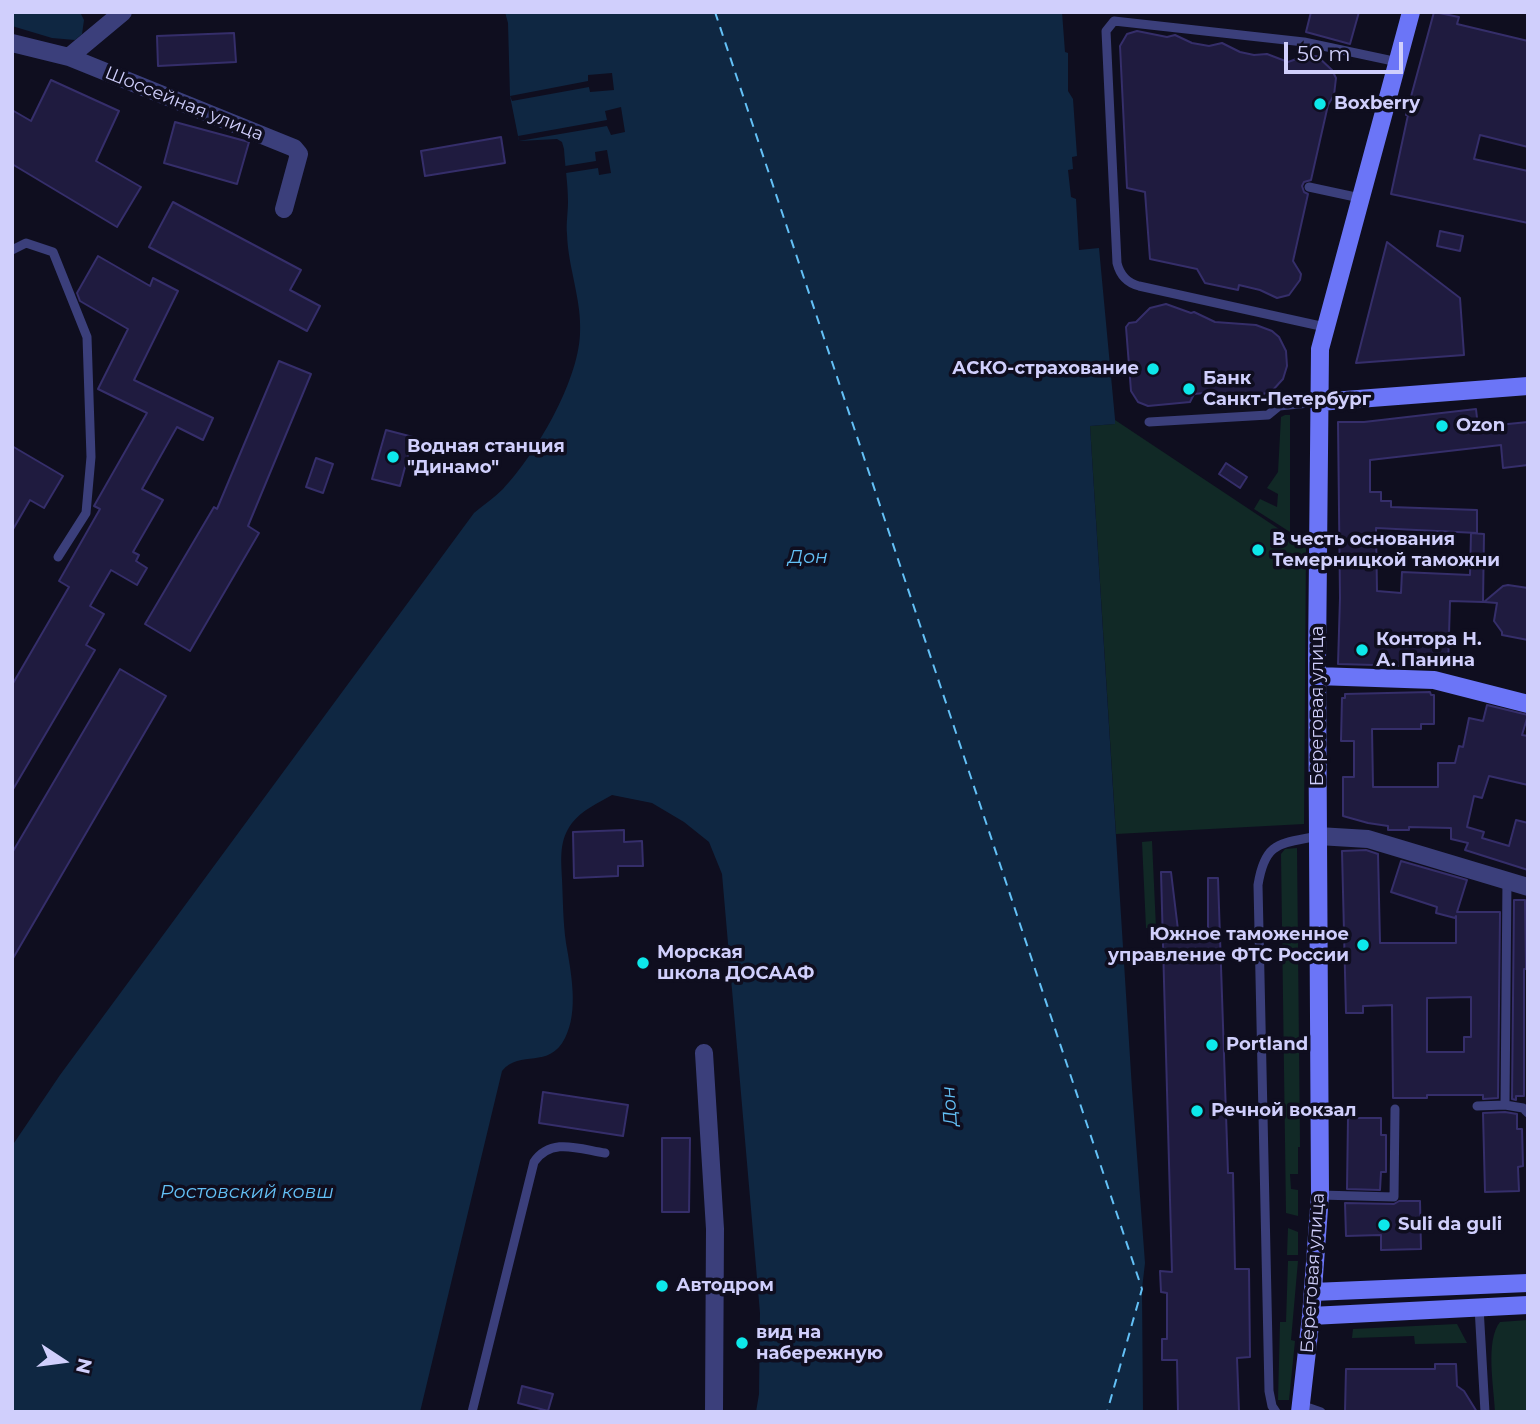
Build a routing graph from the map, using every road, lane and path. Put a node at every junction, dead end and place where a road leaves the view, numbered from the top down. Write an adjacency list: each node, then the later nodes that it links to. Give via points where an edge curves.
1 (123, 12): 4 (street)
2 (1411, 12): 5 (main road, Береговая улица)
3 (12, 43): 4 (street, Шоссейная улица)
4 (69, 57): 8 (street, Шоссейная улица, via 294,148 299,155)
5 (1398, 62): 7 (main road, Береговая улица); 10 (lane, via 1304,41 1114,21 1106,31 1121,274 1139,286)
6 (1309, 187): 7 (lane)
7 (1360, 198): 10 (main road, Береговая улица)
8 (284, 209)
9 (12, 250): 14 (lane, via 26,243 53,252 87,337 91,457 86,513)
10 (1325, 327): 12 (main road, Береговая улица)
11 (1528, 386): 12 (main road)
12 (1319, 402): 13 (lane, via 1279,406 1268,415); 15 (main road, Береговая улица)
13 (1149, 422)
14 (58, 557)
15 (1317, 676): 16 (main road, via 1434,680); 17 (main road, Береговая улица)
16 (1528, 704)
17 (1318, 836): 18 (street, via 1368,839); 26 (main road, Береговая улица); 35 (lane, via 1284,843 1268,852 1258,885 1269,1391)
18 (1507, 879): 19 (street); 21 (lane)
19 (1528, 887)
20 (704, 1053): 34 (street, via 715,1229)
21 (1505, 1105): 22 (lane); 24 (lane)
22 (1477, 1106)
23 (1395, 1108): 26 (lane, via 1394,1197)
24 (1528, 1113)
25 (605, 1153): 33 (lane, via 547,1148 534,1162)
26 (1320, 1195): 28 (main road, Береговая улица)
27 (1528, 1283): 28 (main road)
28 (1313, 1292): 31 (main road, Береговая улица)
29 (1528, 1305): 30 (main road)
30 (1479, 1307): 31 (main road); 37 (lane)
31 (1311, 1316): 32 (main road, Береговая улица)
32 (1301, 1408): 36 (lane)
33 (472, 1412)
34 (714, 1412)
35 (1276, 1412)
36 (1321, 1412)
37 (1485, 1412)

